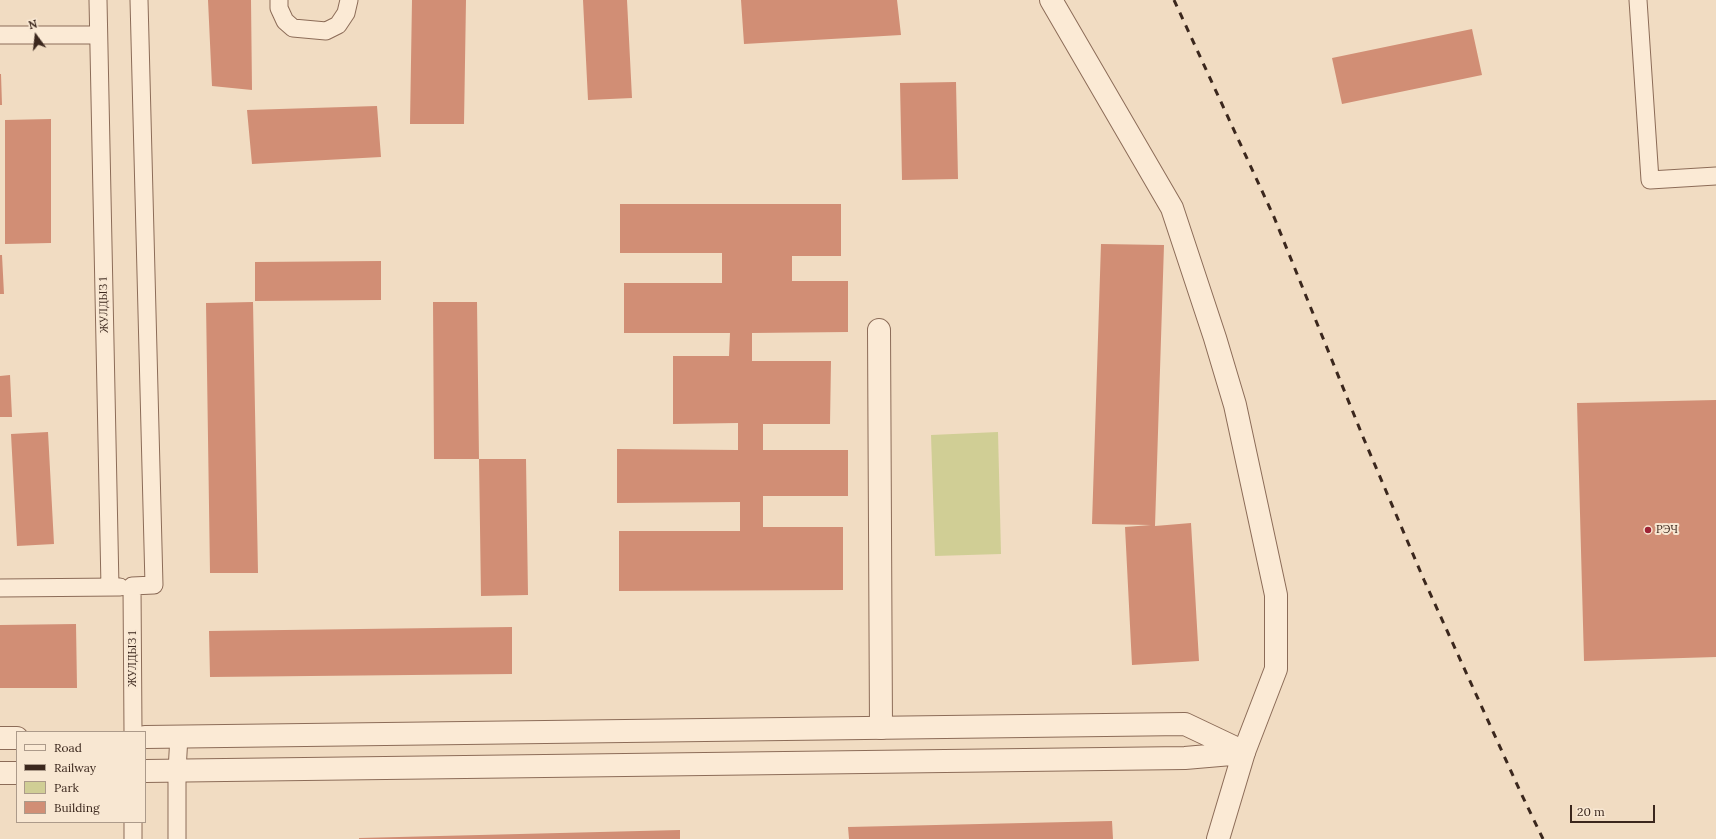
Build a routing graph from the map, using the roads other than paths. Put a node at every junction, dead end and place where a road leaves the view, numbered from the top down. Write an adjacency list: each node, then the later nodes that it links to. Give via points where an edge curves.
1 (98, 0): 8 (lane, ЖУЛДЫЗ 1)
2 (139, 0): 11 (lane, via 154,585)
3 (279, 0): 4 (lane, via 279,8 285,21 293,28 326,31 338,25 346,13)
4 (349, 0)
5 (1052, 0): 20 (street, via 1172,208 1216,338 1235,405 1276,595 1276,669)
6 (1638, 0): 9 (lane, via 1650,180)
7 (0, 35): 8 (lane)
8 (98, 35): 12 (lane, ЖУЛДЫЗ 1)
9 (1716, 176)
10 (879, 330): 14 (street)
11 (132, 586): 12 (lane); 15 (lane, ЖУЛДЫЗ 1)
12 (110, 587): 13 (lane)
13 (0, 588)
14 (881, 728): 16 (street); 20 (street, via 1185,724)
15 (133, 731)
16 (179, 736): 17 (street); 21 (lane)
17 (146, 737)
18 (0, 738): 19 (street)
19 (16, 738)
20 (1244, 752): 21 (street, via 1185,758); 28 (street)
21 (177, 770): 22 (street); 27 (lane)
22 (146, 771)
23 (16, 772): 24 (street)
24 (0, 773)
25 (133, 823): 26 (lane)
26 (133, 839)
27 (177, 839)
28 (1218, 839)

